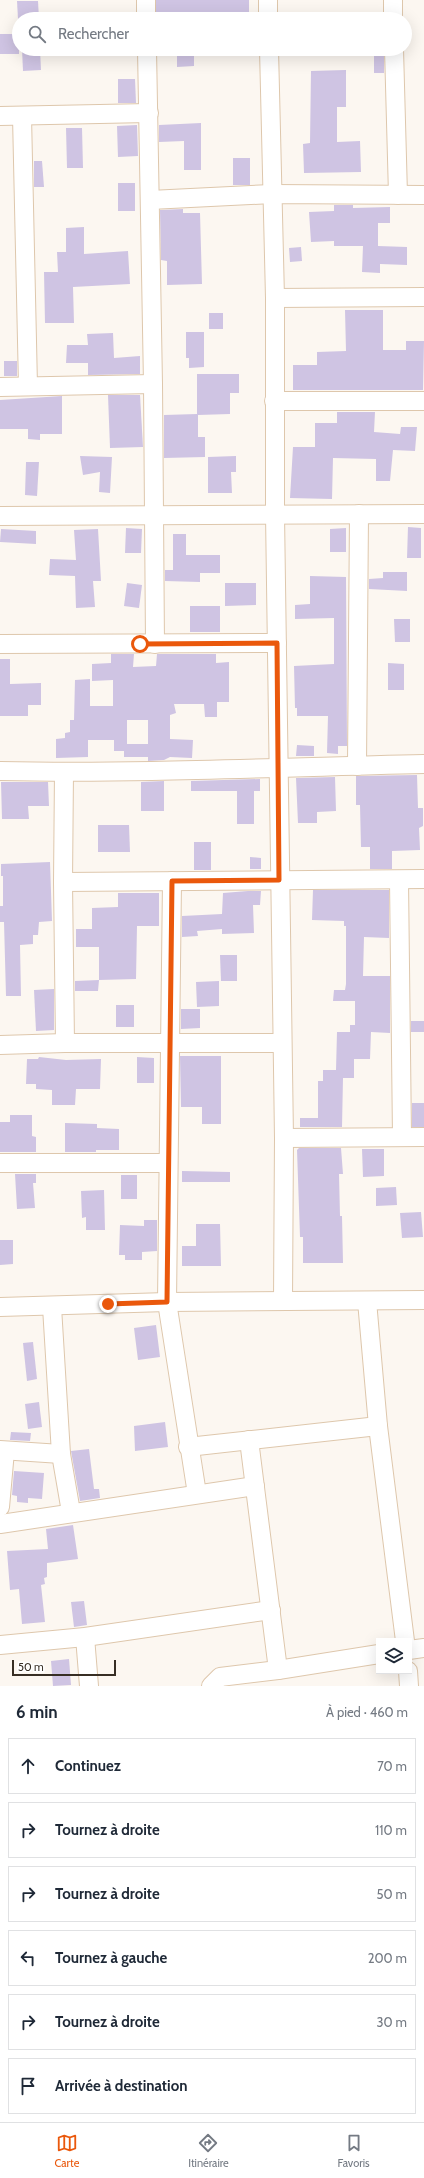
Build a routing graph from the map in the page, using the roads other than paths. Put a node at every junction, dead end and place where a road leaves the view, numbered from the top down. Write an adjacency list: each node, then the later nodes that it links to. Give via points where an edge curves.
1 (146, 0): 4 (street)
2 (268, 0): 5 (street)
3 (393, 0): 6 (street)
4 (146, 12)
5 (268, 12)
6 (393, 12)
7 (147, 56): 10 (street)
8 (269, 56): 13 (street)
9 (394, 56): 15 (street)
10 (149, 114): 12 (street); 16 (street)
11 (0, 116): 12 (street)
12 (22, 116): 20 (street)
13 (272, 194): 15 (street); 16 (street); 18 (street)
14 (424, 195): 15 (street)
15 (398, 196)
16 (150, 200): 19 (street)
17 (424, 297): 18 (street)
18 (275, 298): 22 (street)
19 (154, 384): 20 (street); 28 (street)
20 (28, 386): 21 (street)
21 (0, 387)
22 (274, 401): 23 (street); 24 (street)
23 (424, 401)
24 (275, 514): 25 (street); 28 (street); 29 (street)
25 (359, 514): 26 (street); 33 (street)
26 (424, 514)
27 (0, 516): 28 (street)
28 (154, 516): 31 (street)
29 (277, 643): 31 (street); 34 (street)
30 (0, 644): 31 (street)
31 (155, 644)
32 (424, 764): 33 (street)
33 (357, 766): 34 (street)
34 (280, 769): 36 (street); 38 (street)
35 (0, 770): 36 (street)
36 (64, 772): 41 (street)
37 (424, 879): 39 (street)
38 (279, 880): 39 (street); 40 (street); 44 (street)
39 (399, 880): 46 (street)
40 (172, 881): 41 (street); 42 (street)
41 (63, 882): 43 (street)
42 (169, 1042): 43 (street); 44 (street); 50 (street)
43 (65, 1043): 45 (street)
44 (282, 1043): 48 (street)
45 (0, 1045)
46 (402, 1137): 47 (street); 48 (street)
47 (424, 1137)
48 (284, 1138): 54 (street)
49 (0, 1163): 50 (street)
50 (168, 1163): 53 (street)
51 (424, 1300): 52 (street)
52 (367, 1301): 54 (street); 57 (street)
53 (167, 1302): 54 (street); 55 (street); 59 (street)
54 (283, 1302)
55 (52, 1306): 56 (street); 61 (street)
56 (0, 1307)
57 (378, 1426): 58 (street); 69 (street)
58 (248, 1440): 59 (street); 62 (street)
59 (188, 1447): 63 (street)
60 (3, 1450): 61 (street); 64 (street)
61 (62, 1454): 65 (street)
62 (255, 1486): 63 (street); 67 (street)
63 (197, 1494): 65 (street)
64 (0, 1507)
65 (71, 1512): 66 (street)
66 (0, 1524)
67 (271, 1610): 68 (street); 74 (street)
68 (86, 1637): 70 (street); 76 (street)
69 (405, 1638)
70 (0, 1645)
71 (424, 1648): 72 (street)
72 (412, 1650)
73 (376, 1654): 74 (street)
74 (278, 1670): 77 (street, via 220,1677)
75 (408, 1674): 78 (street)
76 (89, 1686)
77 (211, 1686)
78 (409, 1686)

